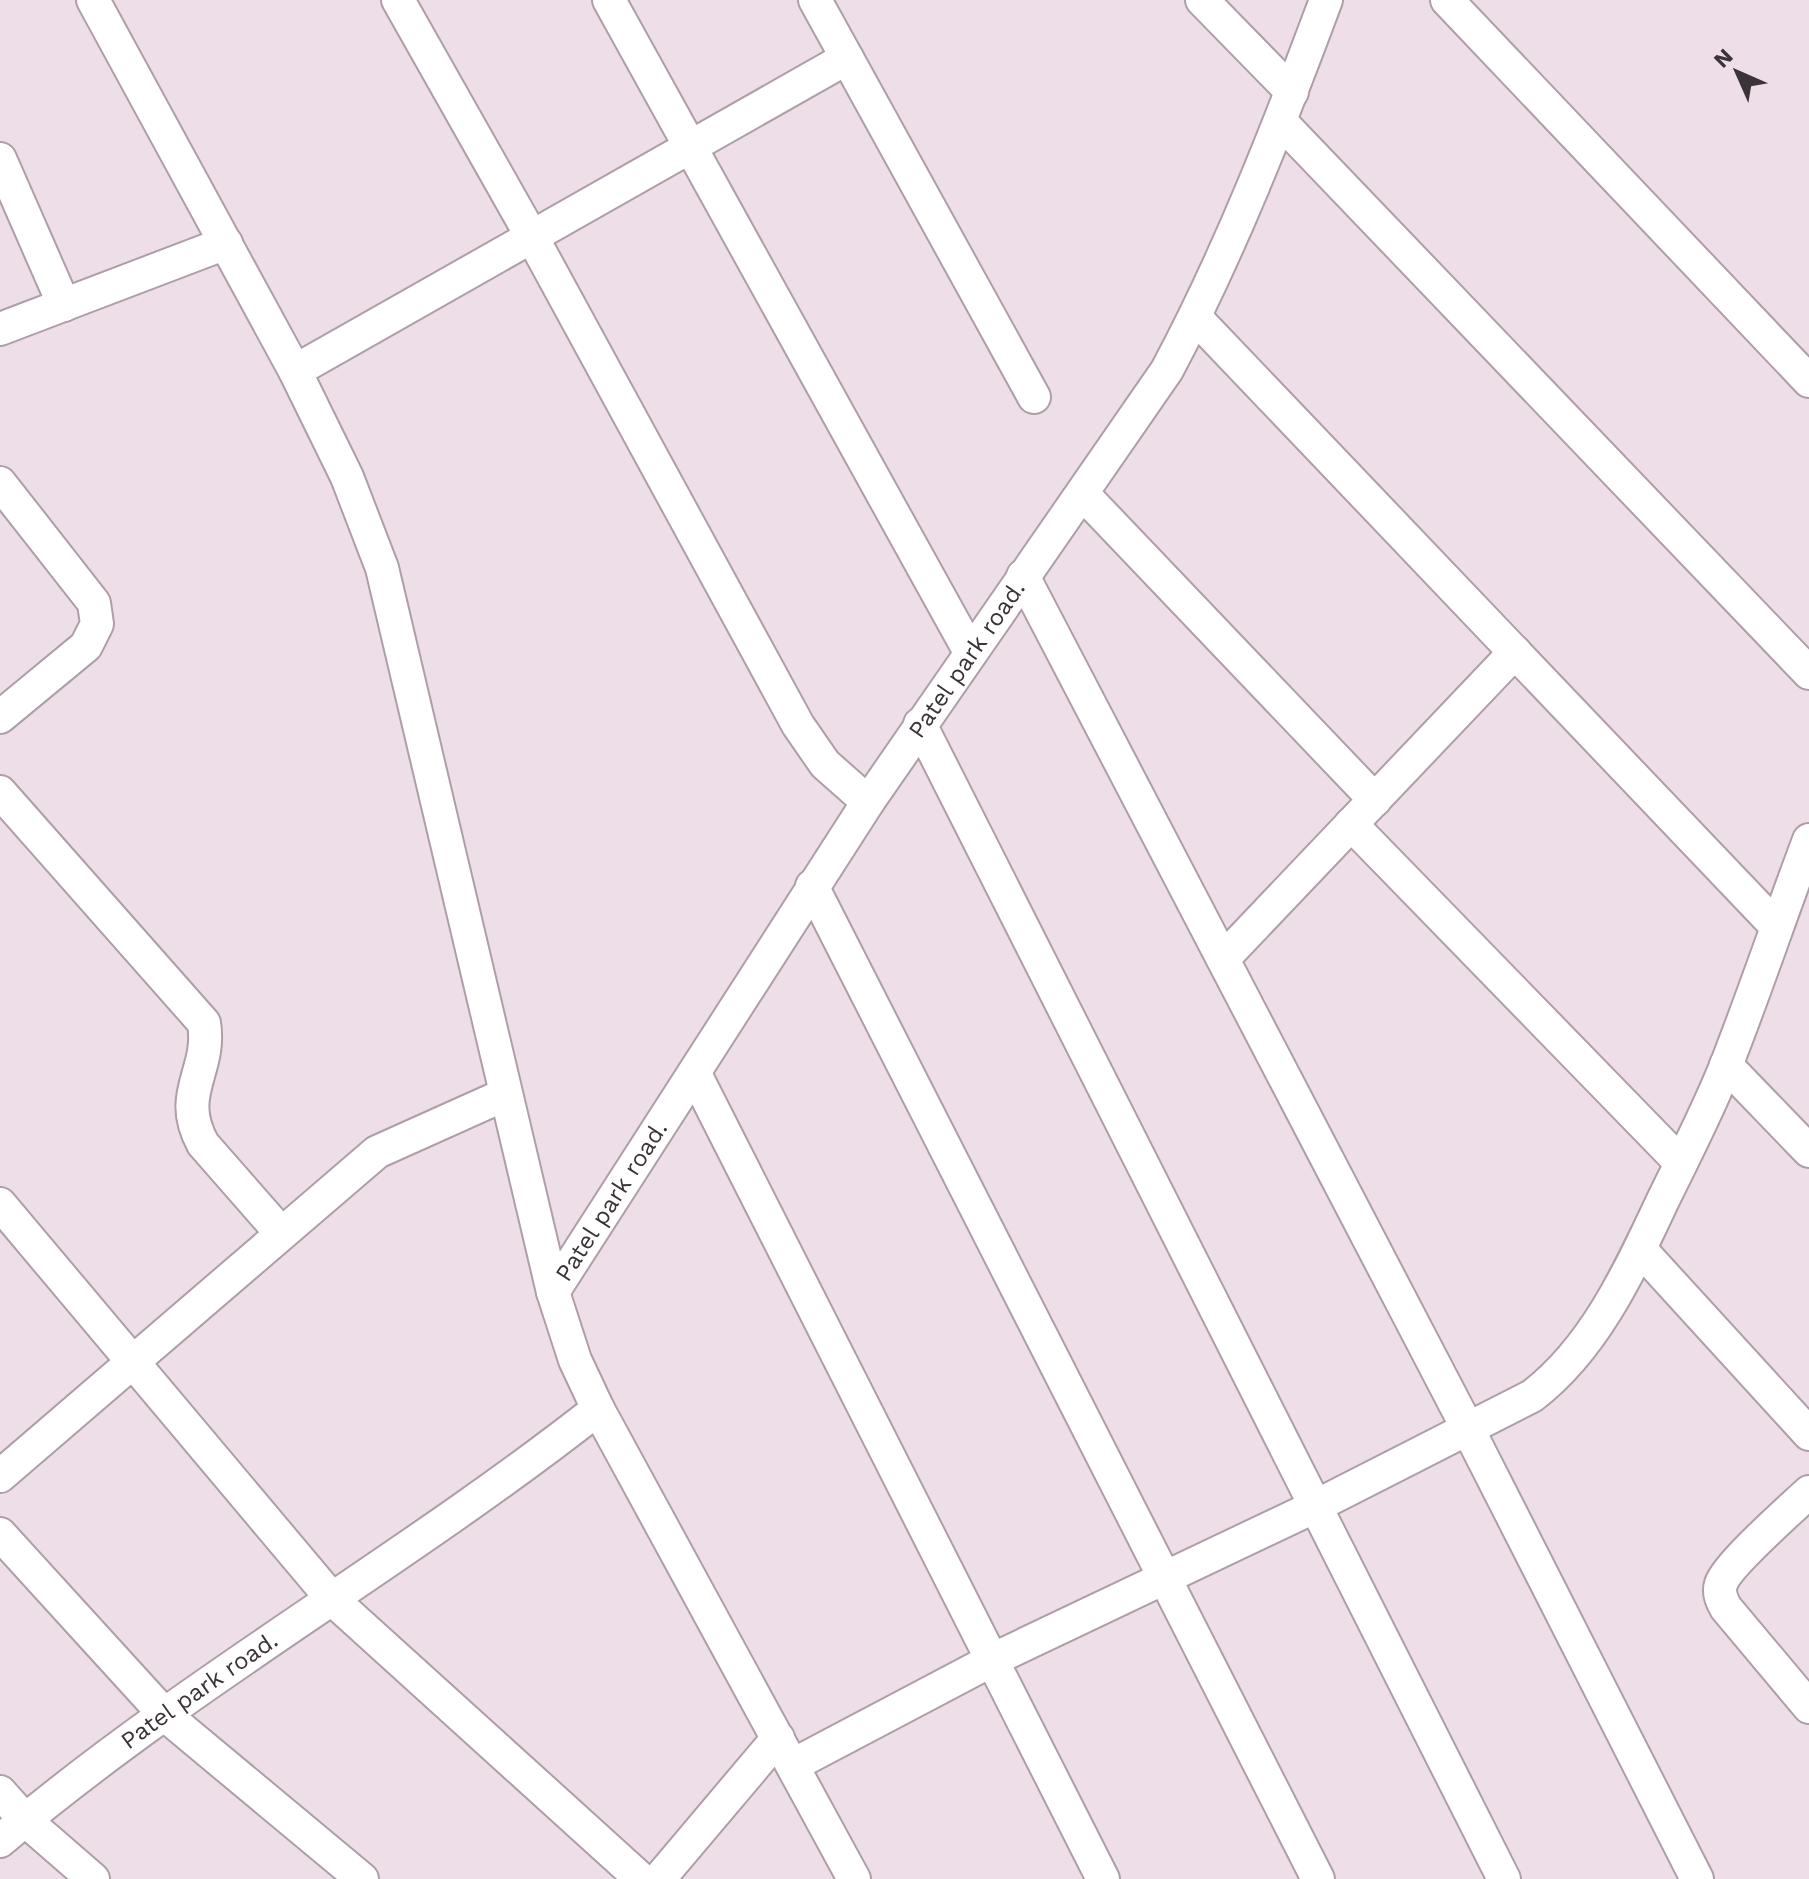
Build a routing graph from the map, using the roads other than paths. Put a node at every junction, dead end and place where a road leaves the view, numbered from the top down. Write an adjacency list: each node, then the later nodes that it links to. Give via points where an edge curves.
1 (93, 0): 14 (street)
2 (398, 0): 13 (street)
3 (609, 0): 11 (street)
4 (815, 0): 8 (street)
5 (1202, 0): 9 (street)
6 (1326, 0): 9 (street, Patel park road.)
7 (1447, 0): 19 (street)
8 (847, 58): 11 (street); 20 (street)
9 (1292, 92): 10 (street, Patel park road.)
10 (1281, 122): 16 (street, Patel park road.); 26 (street)
11 (691, 147): 13 (street); 24 (street)
12 (0, 159): 15 (street)
13 (532, 237): 18 (street); 31 (street, via 804,735 825,764)
14 (226, 243): 15 (street); 18 (street)
15 (64, 305): 17 (street)
16 (1195, 317): 22 (street, Patel park road., via 1167,370); 25 (street)
17 (0, 329)
18 (295, 371): 39 (street, via 347,477 382,568)
19 (1809, 381)
20 (1034, 397)
21 (0, 483): 27 (street, via 94,603 97,624 86,646)
22 (1083, 494): 23 (street, Patel park road.); 30 (street)
23 (1023, 576): 24 (street, Patel park road.); 36 (street)
24 (970, 652): 28 (street, Patel park road.)
25 (1515, 652): 30 (street); 35 (street)
26 (1809, 673)
27 (0, 717)
28 (920, 724): 31 (street, Patel park road.); 52 (street)
29 (0, 792): 43 (street, via 204,1023 207,1039 190,1111 195,1129)
30 (1375, 800): 32 (street)
31 (868, 802): 34 (street, Patel park road.)
32 (1351, 824): 36 (street); 41 (street)
33 (1809, 840): 35 (street)
34 (812, 886): 38 (street, Patel park road.); 54 (street)
35 (1776, 926): 37 (street)
36 (1223, 959): 48 (street)
37 (1726, 1065): 40 (street); 41 (street)
38 (695, 1074): 45 (street, Patel park road.); 56 (street)
39 (504, 1095): 43 (street, via 377,1152); 45 (street)
40 (1809, 1151)
41 (1681, 1163): 44 (street)
42 (0, 1204): 46 (street)
43 (281, 1233): 46 (street)
44 (1640, 1249): 48 (street, via 1598,1322 1553,1380); 49 (street)
45 (553, 1292): 47 (street)
46 (134, 1360): 50 (street); 55 (street)
47 (598, 1409): 55 (street, Patel park road., via 523,1468); 59 (street)
48 (1468, 1429): 52 (street); 71 (street)
49 (1809, 1434)
50 (0, 1476)
51 (1809, 1492): 57 (street, via 1733,1567 1721,1583 1720,1596)
52 (1316, 1506): 54 (street); 70 (street)
53 (0, 1534): 58 (street)
54 (1163, 1579): 56 (street); 69 (street)
55 (333, 1600): 58 (street, Patel park road.); 65 (street)
56 (994, 1659): 59 (street); 68 (street)
57 (1809, 1707)
58 (165, 1715): 61 (street, Patel park road.); 64 (street)
59 (786, 1751): 66 (street); 67 (street)
60 (0, 1792): 61 (street)
61 (25, 1820): 62 (street, Patel park road.); 63 (street)
62 (0, 1841)
63 (93, 1879)
64 (362, 1879)
65 (641, 1879)
66 (659, 1879)
67 (854, 1879)
68 (1103, 1879)
69 (1318, 1879)
70 (1504, 1879)
71 (1697, 1879)

